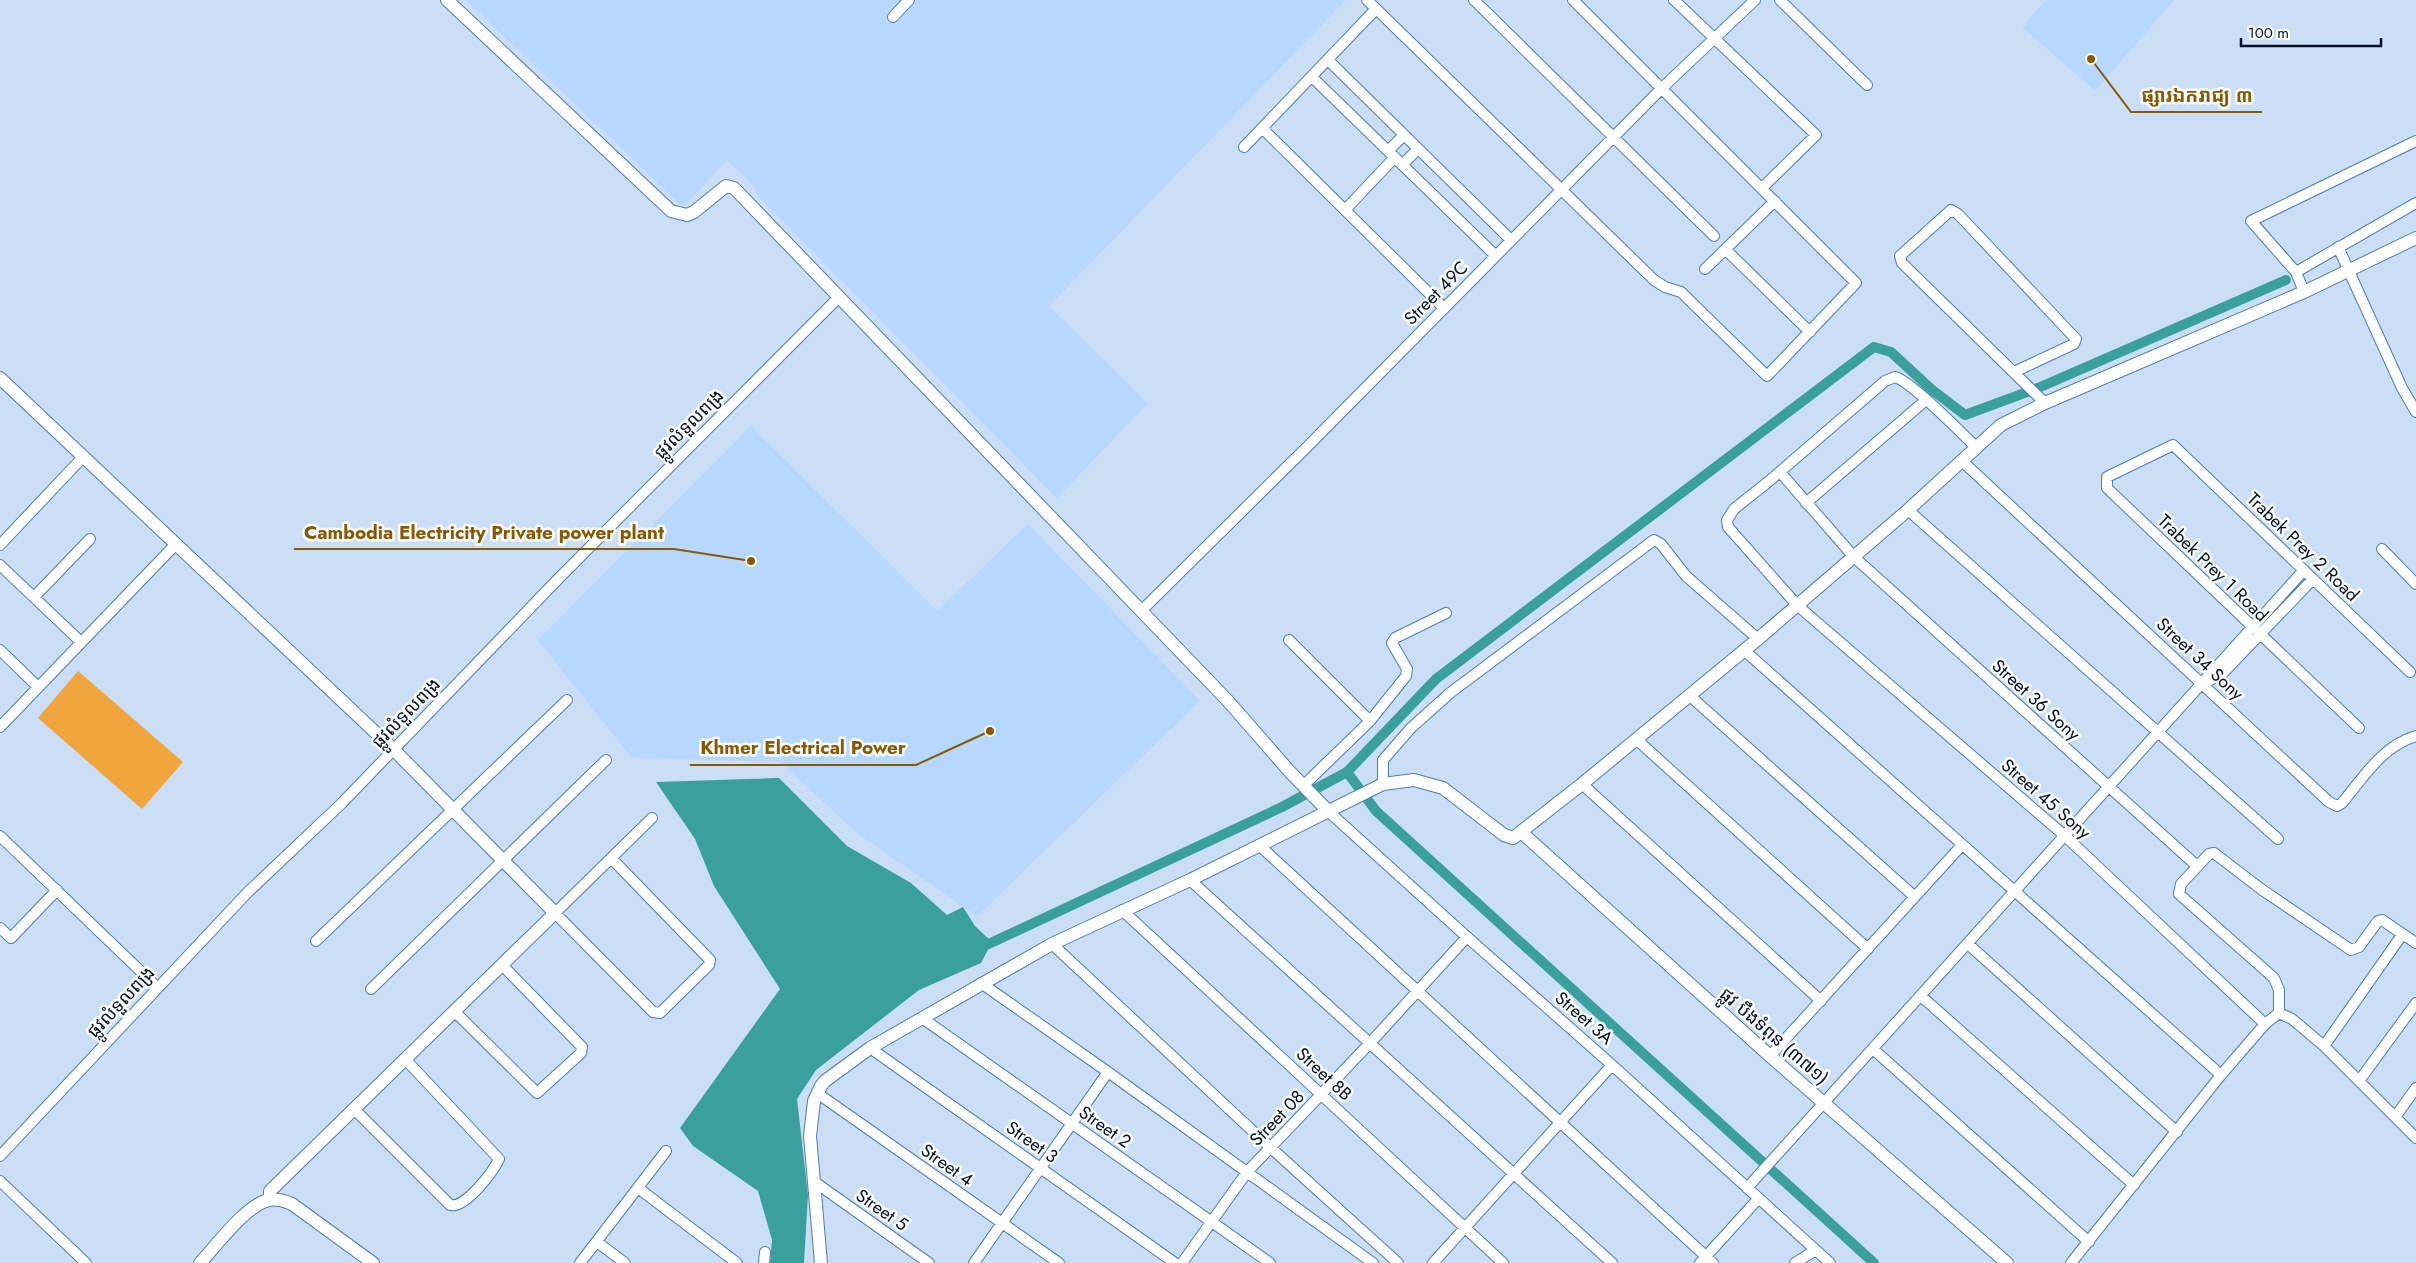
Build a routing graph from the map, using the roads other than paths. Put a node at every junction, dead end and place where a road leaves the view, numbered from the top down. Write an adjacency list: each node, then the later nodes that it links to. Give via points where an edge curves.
1 (447, 0): 38 (street, via 671,211 687,216 726,186 732,186)
2 (910, 0): 10 (street)
3 (1367, 0): 9 (street)
4 (1474, 0): 18 (street)
5 (1573, 0): 15 (street)
6 (1674, 0): 11 (street)
7 (1755, 0): 11 (street, Street 49C)
8 (1780, 0): 14 (street)
9 (1376, 9): 12 (street); 24 (street)
10 (892, 17)
11 (1714, 39): 15 (street, Street 49C); 23 (street, via 1816,135)
12 (1328, 60): 13 (street); 17 (street)
13 (1312, 76): 16 (street); 22 (street)
14 (1867, 85)
15 (1662, 88): 18 (street, Street 49C); 23 (street)
16 (1262, 128): 20 (street); 27 (street)
17 (1404, 135): 21 (street); 22 (street)
18 (1613, 137): 24 (street, Street 49C); 28 (street)
19 (2416, 141): 36 (street, via 2251,222)
20 (1244, 147)
21 (1418, 148): 22 (street); 30 (street)
22 (1395, 158): 27 (street); 33 (street)
23 (1762, 188): 25 (street)
24 (1562, 190): 30 (street, Street 49C); 40 (street, via 1654,280 1681,292 1766,375 1770,375)
25 (1775, 201): 32 (street); 40 (street, via 1856,283)
26 (2416, 203): 31 (street)
27 (1345, 210): 39 (street)
28 (1714, 236)
29 (2416, 238): 35 (street)
30 (1511, 240): 33 (street, Street 49C)
31 (2338, 247): 35 (street); 36 (street)
32 (1726, 250): 34 (street); 40 (street)
33 (1496, 256): 39 (street, Street 49C)
34 (1705, 269)
35 (2348, 271): 37 (street); 45 (street)
36 (2296, 272): 37 (street)
37 (2304, 292): 44 (street)
38 (839, 297): 64 (street); 84 (street, ផ្លូវលំទួលពង្រ)
39 (1444, 308): 64 (street, Street 49C)
40 (1810, 332)
41 (2016, 374): 41 (street, via 2074,344 2076,339 1951,210 1900,256 1902,264); 44 (street)
42 (0, 378): 48 (street)
43 (1926, 400): 47 (street); 50 (street, via 1900,379 1895,377 1885,381); 51 (street)
44 (2043, 401): 47 (street, via 2001,425)
45 (2416, 412)
46 (2173, 445): 59 (street, Trabek Prey 2 Road); 66 (street, Trabek Prey 1 Road, via 2107,477 2107,488)
47 (1976, 447): 49 (street)
48 (83, 457): 54 (street); 55 (street)
49 (1962, 461): 52 (street); 74 (street, Street 34 Sony)
50 (1780, 472): 51 (street, Street 36 Sony); 63 (street, Street 45 Sony, via 1734,509 1727,520 1728,527)
51 (1806, 503): 57 (street, Street 36 Sony)
52 (1908, 510): 57 (street); 81 (street)
53 (90, 539): 62 (street)
54 (176, 544): 70 (street); 84 (street)
55 (0, 545)
56 (2382, 549): 61 (street)
57 (1854, 557): 63 (street); 89 (street, Street 36 Sony)
58 (0, 565): 62 (street)
59 (2304, 570): 60 (street, Trabek Prey 2 Road); 66 (street)
60 (2313, 579): 67 (street); 73 (street, Trabek Prey 2 Road)
61 (2416, 584)
62 (34, 597): 70 (street)
63 (1798, 606): 69 (street); 95 (street, Street 45 Sony)
64 (1141, 611): 88 (street, via 1228,701)
65 (1446, 613): 78 (street, via 1395,638 1392,643 1407,669 1406,676)
66 (2251, 627): 67 (street, Trabek Prey 1 Road); 74 (street)
67 (2259, 634): 74 (street, via 2221,675); 80 (street, Trabek Prey 1 Road)
68 (1289, 640): 78 (street)
69 (1758, 640): 72 (street); 86 (street, via 1686,576 1661,544 1654,540 1443,699 1382,760)
70 (81, 642): 75 (street)
71 (0, 650): 75 (street)
72 (1745, 651): 76 (street); 97 (street)
73 (2410, 672)
74 (2203, 684): 81 (street); 82 (street, Street 34 Sony, via 2337,806 2389,748)
75 (38, 687): 79 (street)
76 (1690, 696): 83 (street); 105 (street)
77 (567, 700): 90 (street)
78 (1370, 721): 88 (street)
79 (0, 727)
80 (2359, 728)
81 (2158, 733): 89 (street); 96 (street)
82 (2416, 736)
83 (1636, 739): 87 (street); 115 (street)
84 (393, 749): 90 (street); 118 (street, ផ្លូវលំទួលពង្រ)
85 (606, 760): 100 (street)
86 (1383, 784): 91 (street); 93 (street, via 1403,780 1426,782 1442,788 1504,836 1513,838)
87 (1582, 784): 93 (street); 122 (street)
88 (1304, 787): 91 (street)
89 (2109, 788): 95 (street); 101 (street, Street 36 Sony)
90 (454, 811): 100 (street); 111 (street)
91 (1329, 812): 98 (street); 110 (street, Street 3A)
92 (652, 818): 99 (street)
93 (1521, 832): 132 (street, ផ្លូវ បឹងទំពុន (៣៧១))
94 (0, 836): 103 (street)
95 (2065, 836): 104 (street); 127 (street, Street 45 Sony)
96 (2278, 840)
97 (1962, 844): 104 (street); 105 (street)
98 (1260, 846): 102 (street); 120 (street)
99 (611, 858): 107 (street); 107 (street, via 708,956 710,965 660,1013 656,1013)
100 (503, 860): 107 (street); 119 (street)
101 (2197, 866): 109 (street, via 2214,853 2351,950 2359,947 2378,921 2382,920); 125 (street, via 2181,884 2179,894 2274,978 2279,990)
102 (1190, 880): 106 (street); 128 (street)
103 (57, 890): 108 (street, via 10,938); 118 (street)
104 (2015, 892): 114 (street); 136 (street)
105 (1915, 897): 115 (street)
106 (1122, 910): 113 (street); 140 (street, Street 8B)
107 (555, 913): 116 (street)
108 (0, 928)
109 (2402, 935): 112 (street); 129 (street)
110 (1468, 938): 120 (street, Street 08); 134 (street, Street 3A)
111 (316, 941)
112 (2416, 943)
113 (1052, 944): 117 (street); 148 (street)
114 (1968, 944): 121 (street); 146 (street)
115 (1868, 949): 122 (street)
116 (502, 965): 124 (street); 124 (street, via 582,1047 581,1053 537,1093)
117 (981, 983): 126 (street); 135 (street)
118 (157, 987): 150 (street, ផ្លូវលំទួលពង្រ)
119 (371, 989)
120 (1418, 992): 128 (street, Street 08); 144 (street)
121 (1921, 996): 131 (street); 156 (street)
122 (1821, 1002): 132 (street)
123 (2416, 1004): 137 (street)
124 (454, 1011): 133 (street)
125 (2279, 1012): 127 (street); 129 (street)
126 (922, 1018): 130 (street); 145 (street, Street 2)
127 (2265, 1024): 136 (street)
128 (1371, 1042): 140 (street, Street 08); 153 (street)
129 (2324, 1046): 137 (street)
130 (870, 1048): 139 (street, via 825,1081); 151 (street, Street 3)
131 (1873, 1049): 141 (street); 165 (street)
132 (1770, 1056): 141 (street, ផ្លូវ បឹងទំពុន (៣៧១))
133 (405, 1059): 142 (street); 142 (street, via 498,1156 498,1162 468,1200 450,1205)
134 (1612, 1065): 144 (street); 158 (street, Street 3A)
135 (1108, 1072): 145 (street); 152 (street)
136 (2221, 1075): 146 (street)
137 (2359, 1081): 143 (street)
138 (2416, 1088): 143 (street)
139 (817, 1093): 155 (street, via 810,1136); 162 (street, Street 4)
140 (1322, 1095): 148 (street, Street 08); 163 (street, Street 8B)
141 (1824, 1103): 158 (street); 191 (street, ផ្លូវ បឹងទំពុន (៣៧១))
142 (355, 1110): 159 (street, via 270,1191)
143 (2396, 1117): 147 (street)
144 (1561, 1123): 153 (street); 168 (street)
145 (1072, 1124): 151 (street); 161 (street, Street 2)
146 (2177, 1132): 156 (street)
147 (2416, 1138)
148 (1271, 1148): 152 (street, Street 08); 184 (street)
149 (666, 1151): 157 (street)
150 (0, 1156)
151 (1040, 1168): 162 (street); 180 (street, Street 3)
152 (1247, 1172): 161 (street, Street 08); 183 (street)
153 (1513, 1175): 163 (street); 187 (street)
154 (0, 1182): 169 (street)
155 (816, 1183): 176 (street); 177 (street, Street 5)
156 (2134, 1185): 165 (street)
157 (638, 1188): 164 (street); 174 (street)
158 (1747, 1188): 160 (street, Street 3A)
159 (270, 1199): 170 (street, via 248,1213); 171 (street, via 292,1204)
160 (1758, 1199): 166 (street, Street 3A); 168 (street)
161 (1211, 1222): 181 (street, Street 08); 182 (street, Street 2)
162 (1002, 1223): 178 (street); 179 (street, Street 4)
163 (1464, 1228): 185 (street); 186 (street, Street 8B)
164 (597, 1242): 172 (street); 173 (street)
165 (2089, 1242): 192 (street)
166 (1814, 1250): 188 (street); 189 (street); 190 (street, Street 3A)
167 (765, 1252): 175 (street)
168 (1706, 1261)
169 (86, 1263)
170 (200, 1263)
171 (373, 1263)
172 (580, 1263)
173 (625, 1263)
174 (737, 1263)
175 (764, 1263)
176 (822, 1263)
177 (929, 1263)
178 (974, 1263)
179 (1059, 1263)
180 (1175, 1263)
181 (1182, 1263)
182 (1270, 1263)
183 (1373, 1263)
184 (1398, 1263)
185 (1433, 1263)
186 (1503, 1263)
187 (1612, 1263)
188 (1795, 1263)
189 (1810, 1263)
190 (1830, 1263)
191 (2006, 1263)
192 (2071, 1263)

